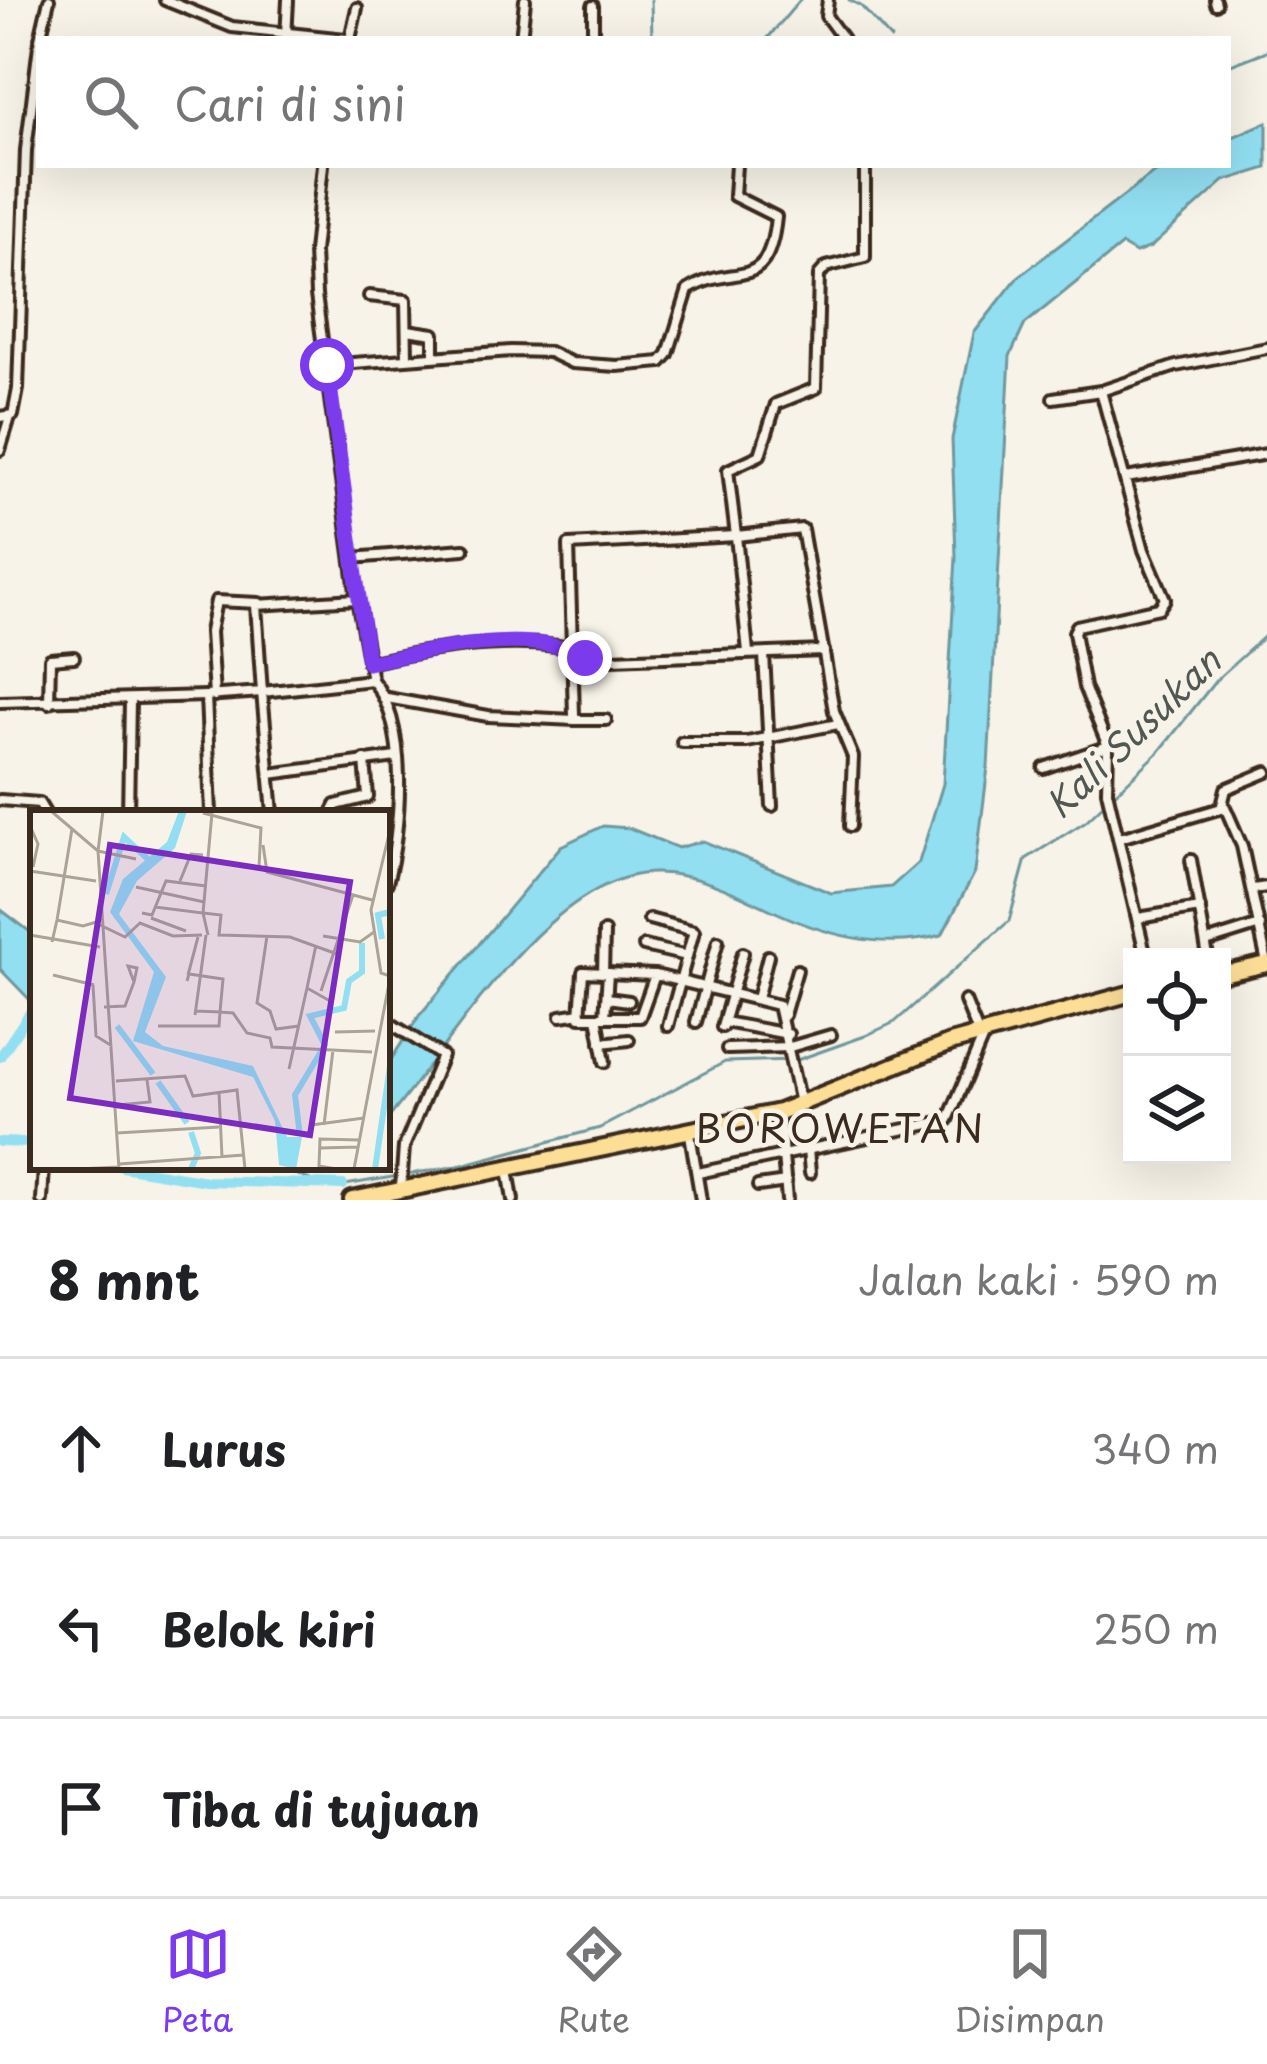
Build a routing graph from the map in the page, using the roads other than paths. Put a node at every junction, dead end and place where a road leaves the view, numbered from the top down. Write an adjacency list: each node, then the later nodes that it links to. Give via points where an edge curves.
1 (49, 0): 8 (street)
2 (165, 0): 9 (street, via 232,28)
3 (288, 0): 9 (street)
4 (525, 0): 11 (street)
5 (827, 4): 13 (street)
6 (593, 6): 12 (street)
7 (357, 8): 10 (street)
8 (41, 36)
9 (286, 36)
10 (349, 36)
11 (521, 36)
12 (592, 36)
13 (842, 36)
14 (36, 73): 26 (street, via 18,389)
15 (323, 168): 23 (street, via 314,269)
16 (736, 168): 21 (street, via 735,196 776,217 771,250 750,274 688,290 661,362 572,363 549,352)
17 (865, 168): 30 (street, via 866,254 820,272 816,388 776,404 760,455 729,466)
18 (369, 296): 19 (street, via 406,300)
19 (407, 330): 21 (street, via 433,333); 22 (street)
20 (1267, 348): 24 (street)
21 (434, 356): 22 (street)
22 (406, 358): 23 (street)
23 (327, 365): 32 (street)
24 (1101, 391): 25 (street); 29 (street)
25 (1053, 398)
26 (5, 417): 27 (street)
27 (0, 450)
28 (1267, 454): 29 (street)
29 (1126, 478): 53 (street, via 1165,599 1159,608 1074,630 1084,687)
30 (736, 536): 35 (street, via 569,545); 36 (street, via 801,527); 37 (street)
31 (464, 549): 32 (street)
32 (352, 558): 33 (street)
33 (357, 599): 34 (street); 40 (street)
34 (259, 603): 42 (street); 43 (street, via 216,601)
35 (573, 649): 37 (street, via 585,658); 40 (street, via 452,646); 48 (street)
36 (824, 651): 38 (street); 50 (street)
37 (748, 652): 38 (street)
38 (764, 654): 51 (street)
39 (74, 657): 47 (street, via 50,659)
40 (368, 663): 41 (street)
41 (372, 680): 42 (street); 44 (street)
42 (262, 692): 43 (street); 58 (street)
43 (210, 696): 45 (street); 64 (street)
44 (386, 698): 48 (street, via 488,716); 54 (street)
45 (130, 701): 47 (street); 63 (street)
46 (0, 702): 47 (street)
47 (49, 703)
48 (575, 720): 49 (street)
49 (606, 720)
50 (838, 724): 51 (street); 67 (street, via 853,757)
51 (767, 739): 52 (street); 61 (street)
52 (682, 742)
53 (1108, 746): 56 (street); 68 (street, via 1107,791)
54 (396, 757): 55 (street); 70 (street)
55 (365, 760): 58 (street); 66 (street, via 368,797)
56 (1044, 768)
57 (1267, 772): 60 (street, via 1226,789)
58 (270, 774): 65 (street)
59 (0, 800): 62 (street)
60 (1222, 805): 68 (street); 72 (street)
61 (772, 806)
62 (43, 810)
63 (128, 810)
64 (211, 810)
65 (273, 810)
66 (334, 810)
67 (850, 826)
68 (1120, 838): 74 (street)
69 (1191, 860): 73 (street)
70 (390, 867)
71 (1267, 887): 72 (street)
72 (1253, 890): 76 (street)
73 (1200, 908): 74 (street); 79 (street)
74 (1138, 918): 81 (street)
75 (649, 919): 84 (street, via 694,931)
76 (1260, 925): 79 (street); 86 (street)
77 (604, 932): 89 (street)
78 (718, 940): 92 (street)
79 (1206, 942): 82 (street)
80 (644, 946): 84 (street)
81 (1144, 948)
82 (1207, 948)
83 (742, 953): 93 (street)
84 (687, 956): 91 (street)
85 (768, 956): 96 (street)
86 (1267, 963): 88 (highway)
87 (797, 970): 101 (street)
88 (1231, 972)
89 (605, 973): 90 (street); 95 (street); 99 (street, via 583,972)
90 (655, 975): 91 (street); 102 (street, via 640,1016)
91 (680, 980): 92 (street); 105 (street)
92 (705, 986): 93 (street); 104 (street)
93 (731, 994): 96 (street); 106 (street, via 723,1024)
94 (1123, 995): 107 (highway)
95 (606, 998): 97 (street); 102 (street)
96 (758, 999): 101 (street)
97 (629, 1001)
98 (965, 1001): 107 (street)
99 (581, 1013): 100 (street); 102 (street)
100 (561, 1016)
101 (784, 1016): 106 (street)
102 (601, 1017): 110 (street)
103 (390, 1019): 123 (street, via 442,1057 424,1090)
104 (696, 1022)
105 (668, 1026)
106 (788, 1034): 112 (street)
107 (981, 1034): 114 (highway); 117 (street, via 951,1118)
108 (830, 1035): 112 (street)
109 (629, 1040): 110 (street)
110 (601, 1042): 113 (street)
111 (728, 1049): 112 (street)
112 (792, 1056): 114 (street)
113 (605, 1062)
114 (801, 1104): 115 (highway)
115 (779, 1112): 116 (highway); 118 (street)
116 (690, 1134): 119 (highway); 121 (street)
117 (808, 1149): 118 (street); 122 (street)
118 (784, 1155): 121 (street); 124 (street)
119 (508, 1169): 123 (highway); 129 (street)
120 (44, 1170): 127 (street)
121 (698, 1173): 130 (street)
122 (810, 1173)
123 (400, 1180): 126 (highway)
124 (786, 1182): 125 (street); 131 (street)
125 (758, 1186)
126 (381, 1196): 128 (highway)
127 (42, 1200)
128 (352, 1200)
129 (513, 1200)
130 (701, 1200)
131 (787, 1200)

